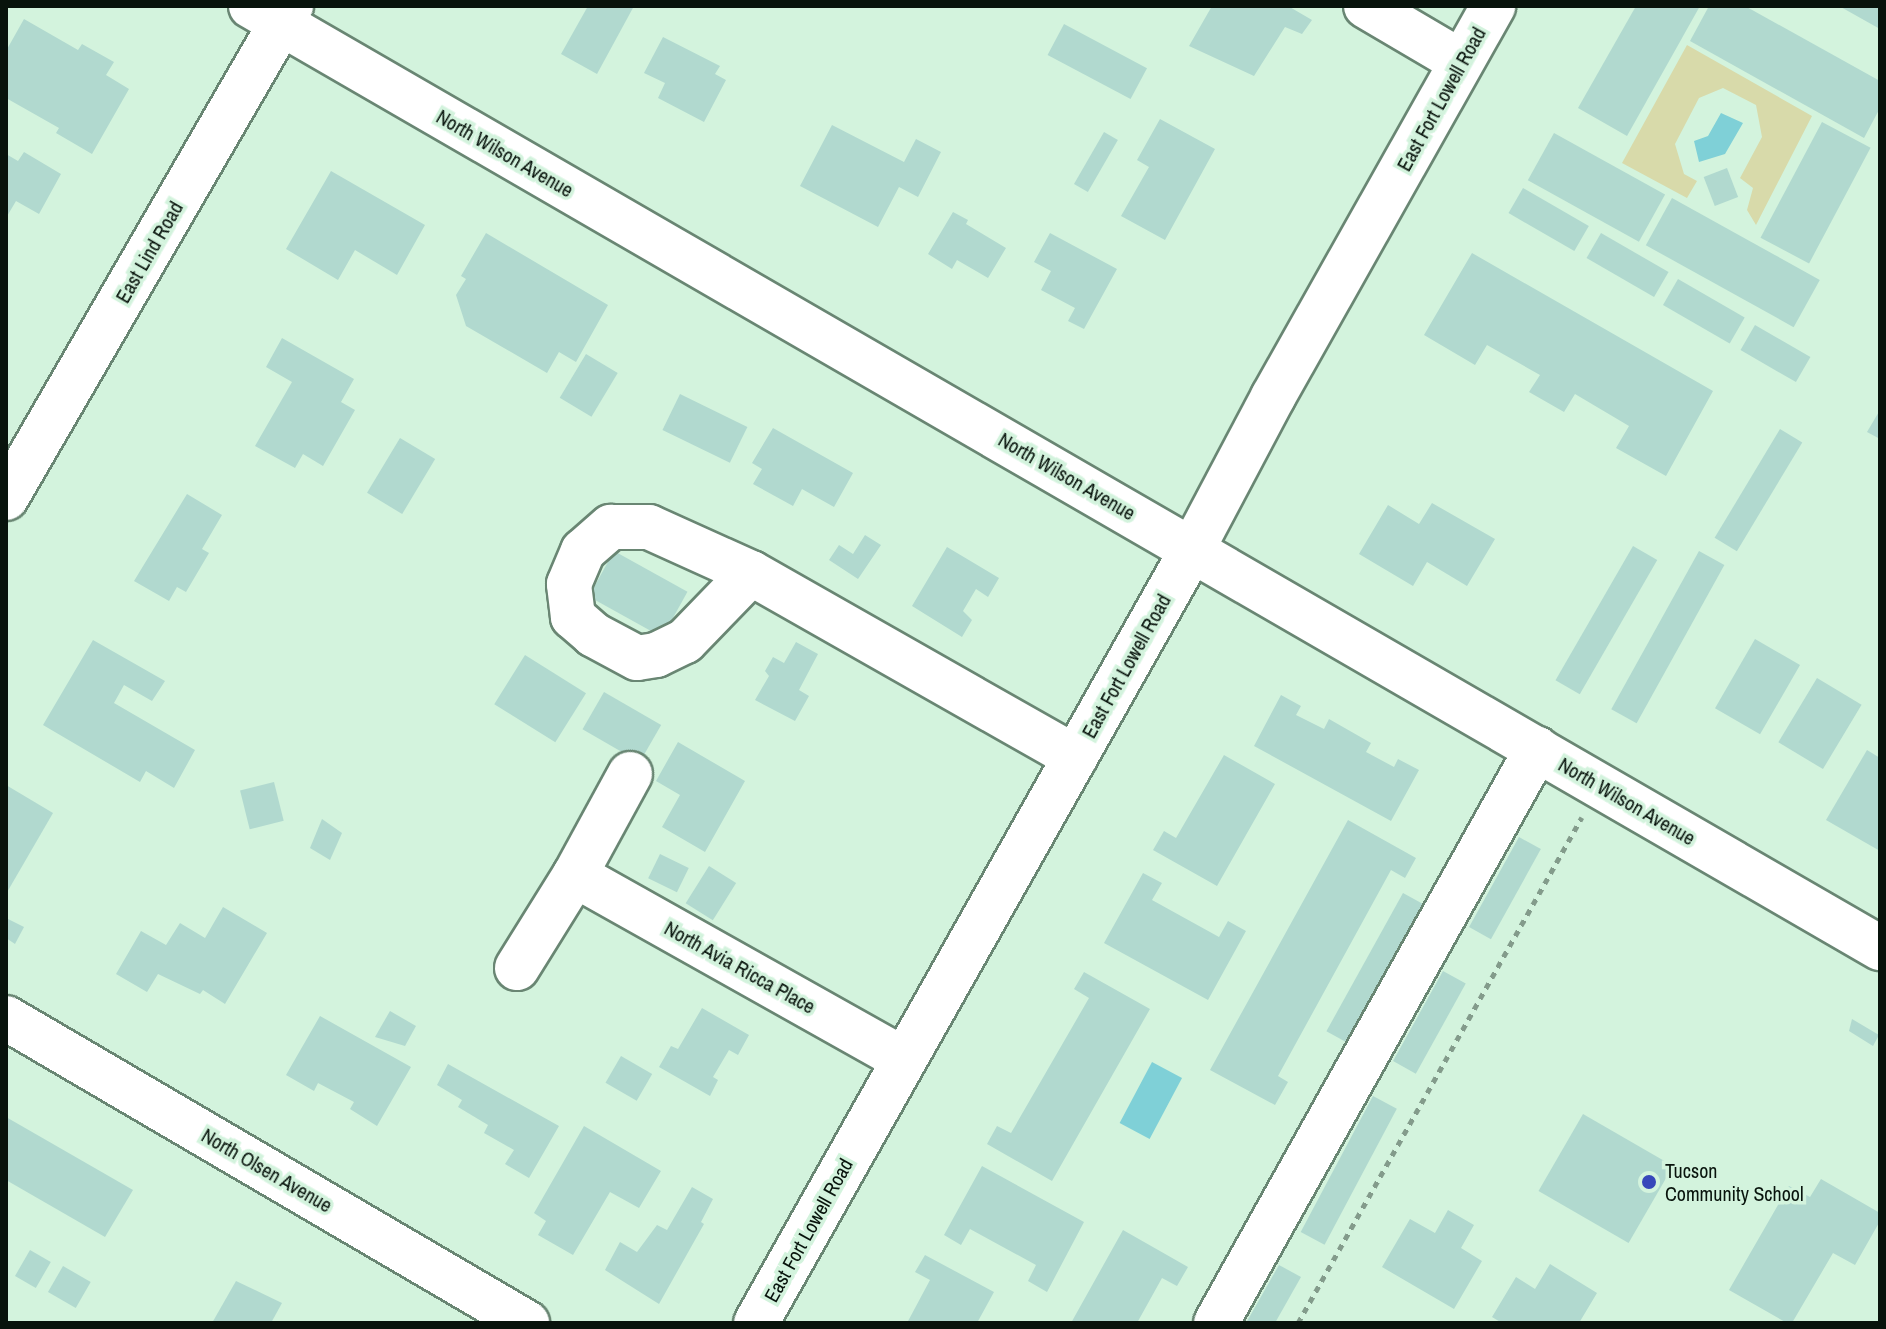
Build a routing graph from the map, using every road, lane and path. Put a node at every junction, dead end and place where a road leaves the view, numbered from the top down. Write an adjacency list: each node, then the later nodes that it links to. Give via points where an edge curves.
1 (1366, 6): 4 (street)
2 (1493, 6): 4 (street, East Fort Lowell Road)
3 (275, 12): 5 (street, East Lind Road); 6 (street, North Wilson Avenue)
4 (1461, 62): 6 (street, East Fort Lowell Road)
5 (6, 498)
6 (1193, 548): 8 (street, North Wilson Avenue); 9 (street, East Fort Lowell Road)
7 (751, 573): 9 (street)
8 (1537, 749): 11 (street, North Wilson Avenue); 19 (street)
9 (1075, 757): 16 (street, East Fort Lowell Road)
10 (630, 774): 12 (street)
11 (1600, 785): 13 (street, North Wilson Avenue); 20 (path)
12 (575, 875): 14 (street); 16 (street, North Avia Ricca Place)
13 (1880, 948)
14 (517, 968)
15 (6, 1018): 17 (street, North Olsen Avenue)
16 (904, 1060): 18 (street, East Fort Lowell Road)
17 (527, 1323)
18 (756, 1323)
19 (1216, 1323)
20 (1298, 1323)

